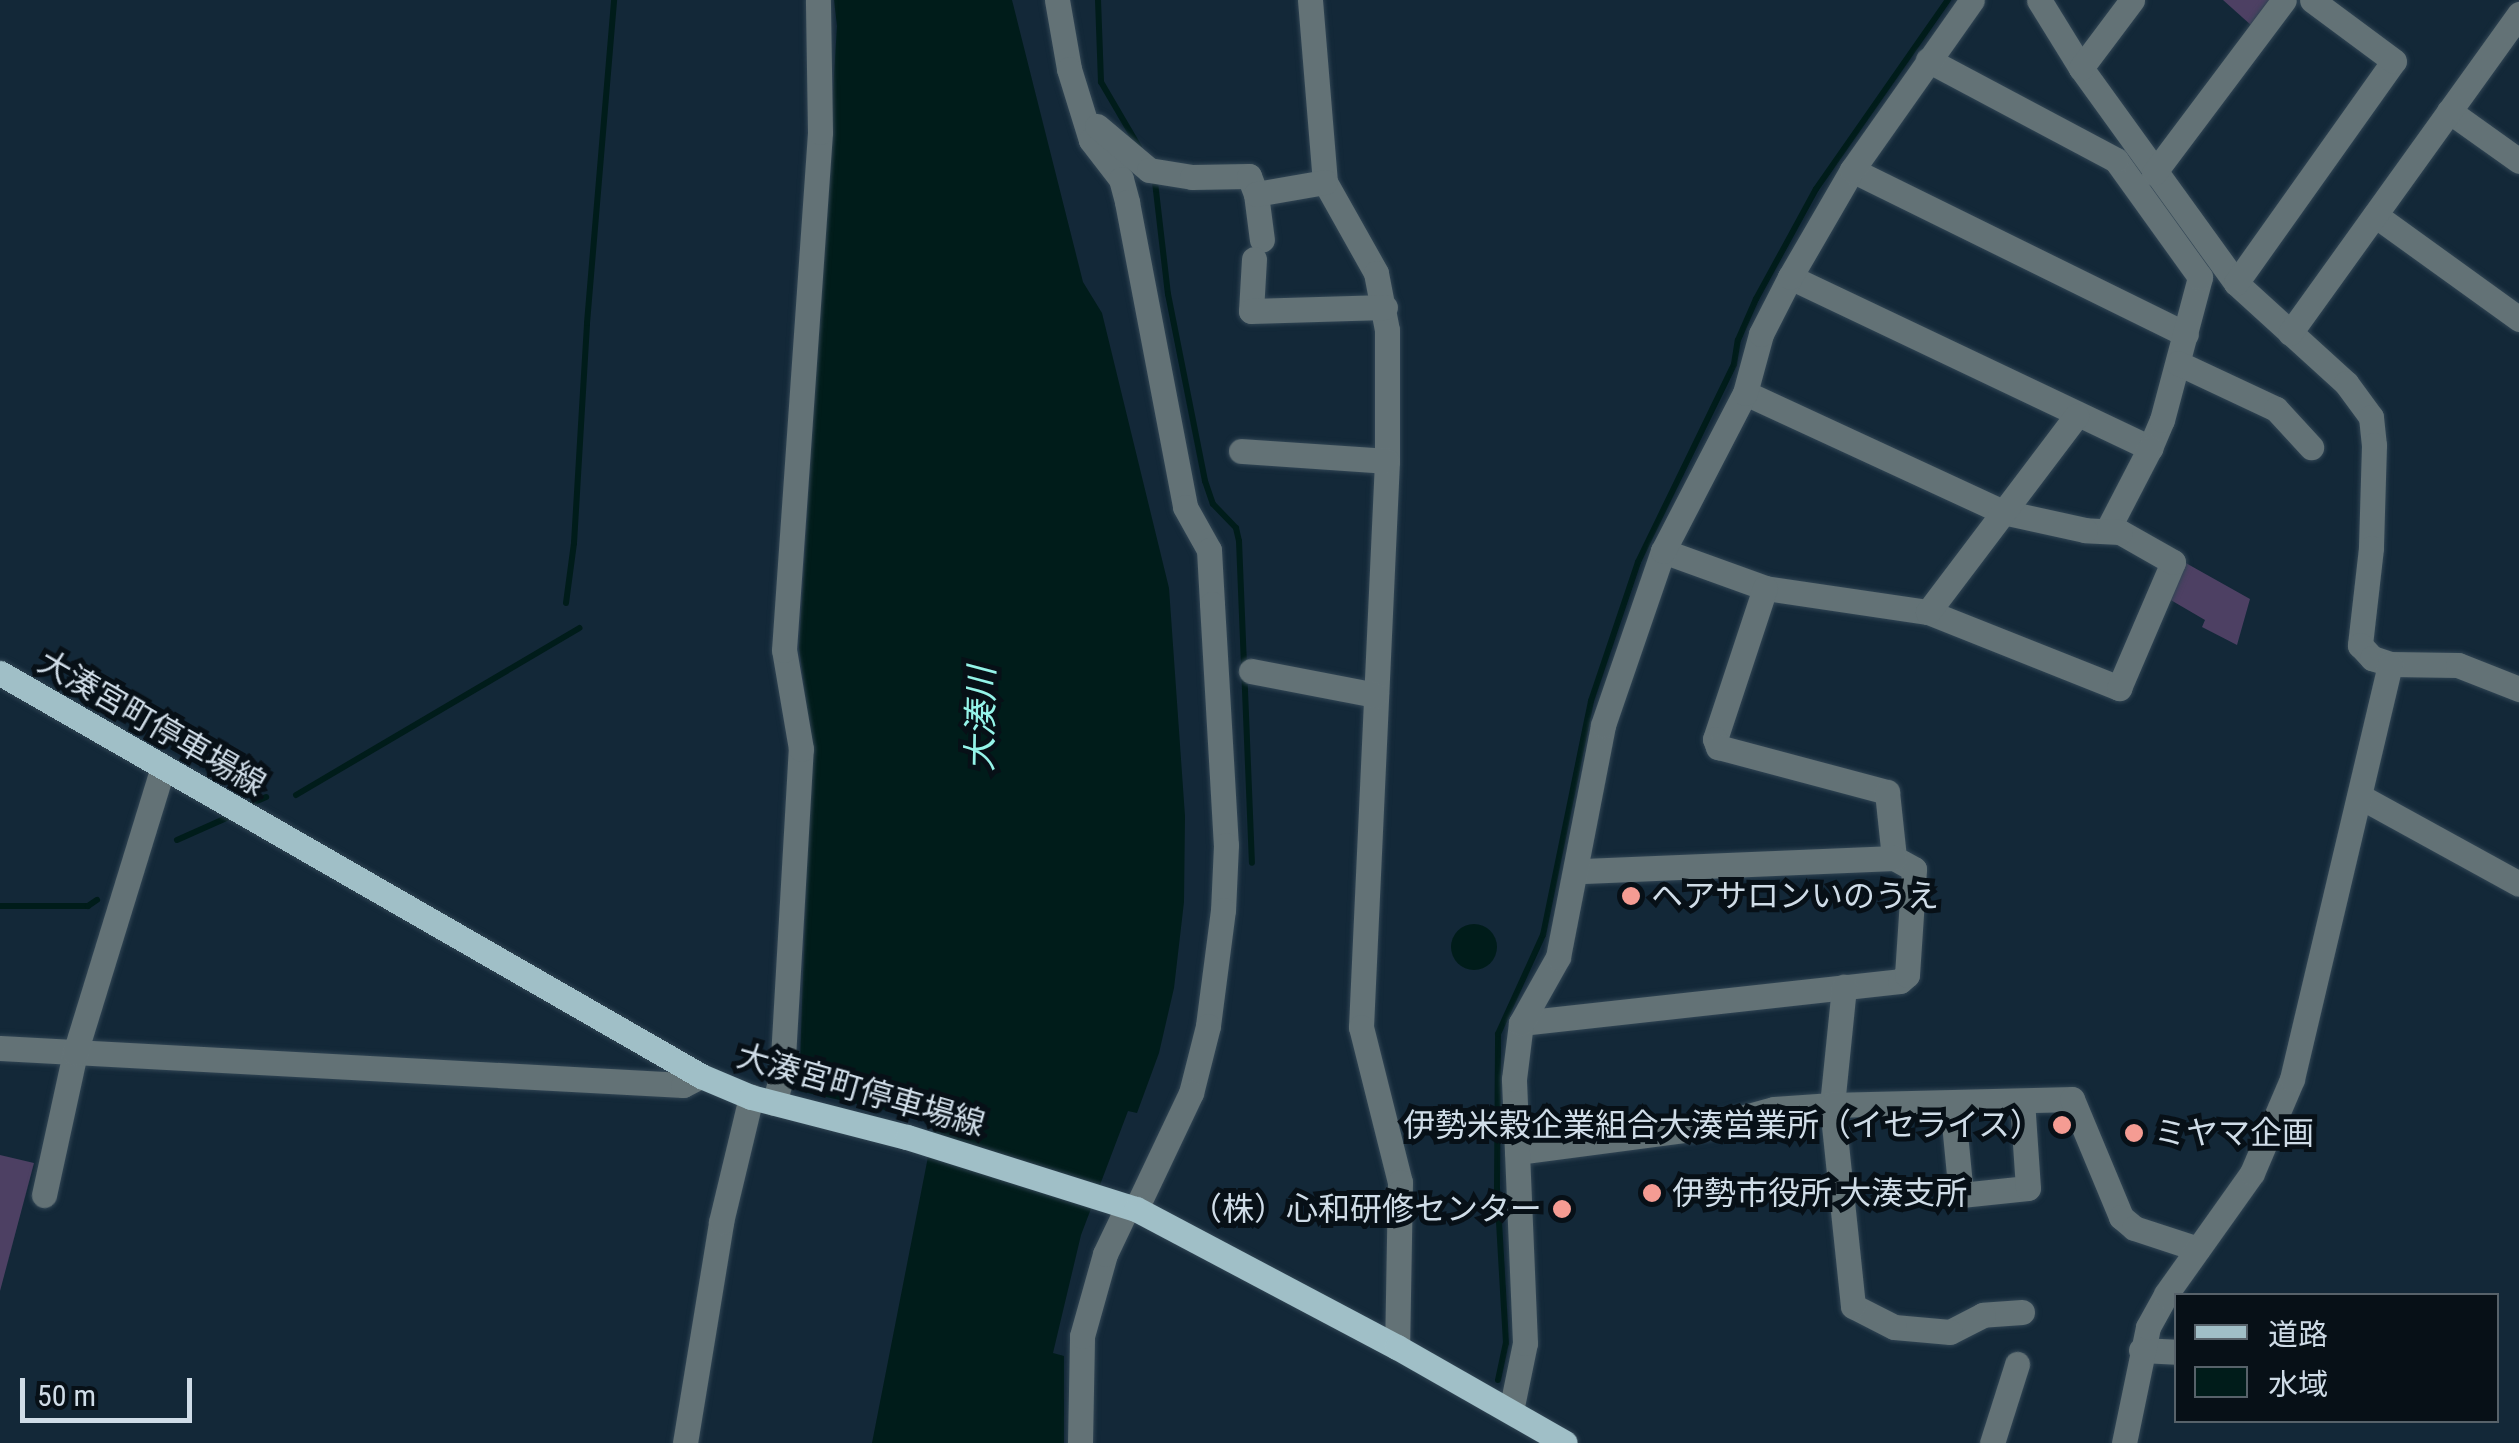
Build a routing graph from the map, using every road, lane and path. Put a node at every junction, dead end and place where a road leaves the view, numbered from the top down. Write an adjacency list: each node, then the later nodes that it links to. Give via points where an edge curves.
1 (818, 0): 54 (street, via 820,132 784,650 801,749 782,1075)
2 (1057, 0): 13 (street)
3 (1310, 0): 17 (street)
4 (1972, 0): 10 (street)
5 (2038, 0): 11 (street)
6 (2132, 0): 11 (street)
7 (2284, 0): 16 (street)
8 (2312, 0): 22 (street, via 2394,61)
9 (2519, 14): 12 (street)
10 (1928, 60): 15 (street); 20 (street, via 2116,160)
11 (2081, 68): 16 (street)
12 (2449, 111): 14 (street); 19 (street)
13 (1082, 112): 18 (street, via 1149,170 1249,176); 60 (street, via 1091,140 1121,179 1185,507 1209,550 1226,846 1200,1060 1172,1138)
14 (2519, 162)
15 (1852, 170): 21 (street); 26 (street)
16 (2154, 173): 20 (street)
17 (1326, 182): 18 (street); 23 (street, via 1376,273)
18 (1256, 194): 23 (street, via 1252,311)
19 (2375, 215): 24 (street); 25 (street)
20 (2208, 267): 22 (street); 26 (street)
21 (1790, 277): 28 (street, via 1761,334); 29 (street)
22 (2236, 283): 25 (street)
23 (1385, 307): 33 (street)
24 (2519, 319)
25 (2290, 333): 39 (street, via 2346,383 2370,418 2370,548 2360,645)
26 (2186, 334): 27 (street)
27 (2178, 362): 30 (street, via 2276,409); 31 (street)
28 (1745, 393): 34 (street); 36 (street)
29 (2076, 416): 31 (street); 34 (street)
30 (2311, 447)
31 (2150, 448): 35 (street)
32 (1241, 450): 33 (street)
33 (1387, 461): 43 (street)
34 (2002, 512): 35 (street); 38 (street)
35 (2108, 529): 38 (street, via 2173,562 2120,688)
36 (1663, 551): 37 (street); 47 (street, via 1603,725)
37 (1765, 588): 38 (street); 46 (street, via 1718,747 1887,792)
38 (1928, 612)
39 (2390, 664): 42 (street, via 2458,664); 45 (street)
40 (1250, 672): 43 (street)
41 (0, 673): 44 (main road, 大湊宮町停車場線)
42 (2519, 689)
43 (1376, 695): 63 (street, via 1361,1027 1400,1182)
44 (163, 767): 52 (street); 53 (main road, 大湊宮町停車場線)
45 (2361, 796): 48 (street); 61 (street, via 2292,1079 2252,1173)
46 (1894, 858): 47 (street); 49 (street, via 1914,870 1906,975 1900,982)
47 (1578, 872): 50 (street, via 1558,957)
48 (2519, 884)
49 (1844, 988): 50 (street); 57 (street)
50 (1521, 1022): 58 (street)
51 (0, 1048): 52 (street)
52 (74, 1052): 53 (street, via 682,1085); 59 (street)
53 (701, 1076): 54 (main road, 大湊宮町停車場線)
54 (762, 1100): 60 (main road, 大湊宮町停車場線); 68 (street, via 722,1222)
55 (2022, 1101): 56 (street); 56 (street, via 2028,1188 1961,1195); 61 (street, via 2072,1100 2122,1217 2134,1228)
56 (1952, 1103): 57 (street)
57 (1832, 1105): 58 (street); 62 (street, via 1853,1306 1894,1326 1950,1332 1983,1315)
58 (1516, 1152): 67 (street, via 1525,1342)
59 (44, 1195)
60 (1130, 1206): 63 (main road, 大湊宮町停車場線); 69 (street, via 1105,1254 1082,1336)
61 (2198, 1249): 64 (street, via 2156,1311)
62 (2022, 1312)
63 (1397, 1347): 67 (main road, 大湊宮町停車場線)
64 (2141, 1350): 65 (street); 72 (street)
65 (2174, 1352)
66 (2018, 1364): 71 (street)
67 (1511, 1410): 70 (main road, 大湊宮町停車場線)
68 (685, 1443)
69 (1080, 1443)
70 (1564, 1443)
71 (1992, 1443)
72 (2124, 1443)

